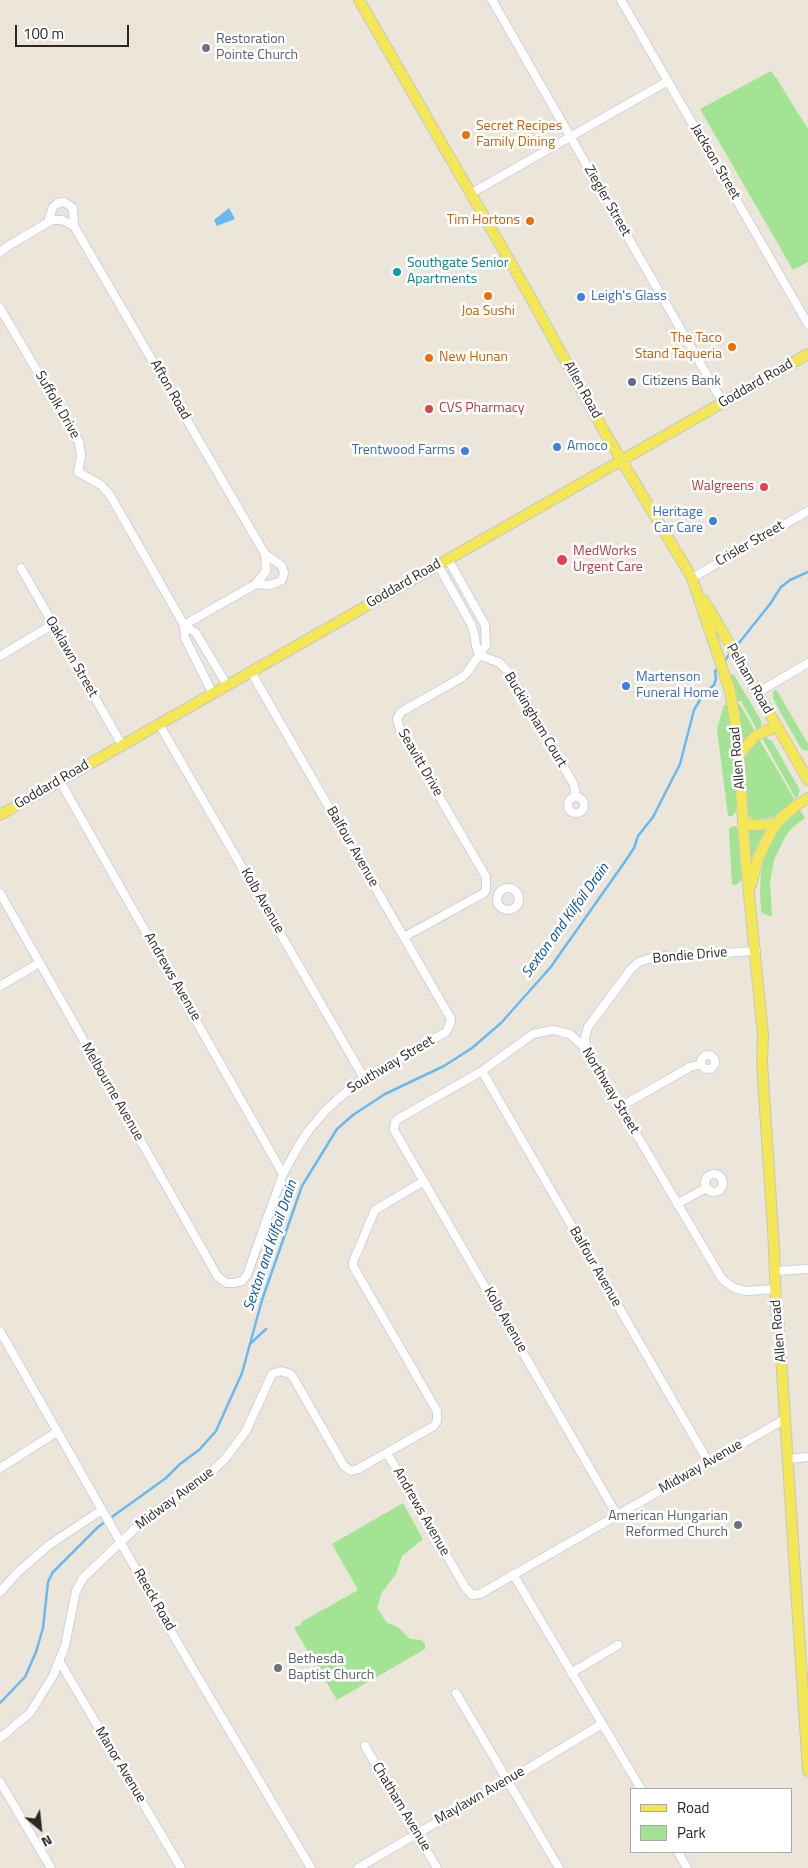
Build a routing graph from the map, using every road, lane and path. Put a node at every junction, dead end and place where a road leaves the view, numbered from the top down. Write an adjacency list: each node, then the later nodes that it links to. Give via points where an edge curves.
1 (359, 0): 6 (main road, Allen Road)
2 (492, 0): 5 (street, Ziegler Street)
3 (621, 0): 4 (street, Jackson Street)
4 (668, 81): 5 (street); 11 (street, Jackson Street)
5 (570, 136): 6 (street); 13 (street, Ziegler Street)
6 (470, 194): 14 (main road, Allen Road)
7 (48, 222): 8 (street, via 62,220); 8 (street, Afton Road, via 53,206 64,202 73,208); 9 (street)
8 (74, 226): 16 (street, Afton Road)
9 (0, 252)
10 (0, 308): 23 (street, Suffolk Drive, via 79,442 82,456 78,472 101,485 110,495)
11 (808, 324)
12 (808, 354): 13 (main road, Goddard Road)
13 (723, 403): 14 (main road, Goddard Road)
14 (622, 460): 17 (main road, Goddard Road); 20 (main road, Allen Road)
15 (808, 511): 20 (street, Crisler Street)
16 (265, 554): 21 (street, Afton Road, via 266,571); 21 (street, Afton Road, via 282,566 282,580 268,585)
17 (448, 559): 18 (main road, Goddard Road); 25 (street, via 485,625 486,645)
18 (438, 565): 25 (street, via 470,624); 27 (main road, Goddard Road)
19 (21, 568): 22 (street, Oaklawn Street)
20 (692, 578): 29 (main road, Pelham Road); 34 (main road, Allen Road, via 734,711)
21 (256, 584): 23 (street)
22 (52, 625): 24 (street); 33 (street, Oaklawn Street)
23 (184, 625): 28 (street, Suffolk Drive, via 196,633); 30 (street, Suffolk Drive, via 185,638)
24 (0, 656)
25 (480, 656): 37 (street, Buckingham Court, via 500,663 510,674 574,786); 42 (street, Seavitt Drive, via 466,674 404,710 396,719 486,877)
26 (808, 663): 29 (street)
27 (251, 672): 28 (main road, Goddard Road); 46 (street, Balfour Avenue)
28 (226, 686): 30 (main road, Goddard Road)
29 (757, 693): 32 (main road, Pelham Road)
30 (213, 694): 31 (main road, Goddard Road)
31 (159, 724): 33 (main road, Goddard Road); 54 (street, Kolb Avenue)
32 (777, 726): 34 (main road, via 754,736); 36 (main road, Pelham Road)
33 (122, 745): 35 (main road, Goddard Road)
34 (739, 755): 40 (main road, Allen Road)
35 (60, 780): 39 (main road, Goddard Road); 57 (street, Andrews Avenue)
36 (808, 780)
37 (576, 797)
38 (808, 798): 41 (main road, Allen Road)
39 (0, 815)
40 (743, 822): 41 (main road); 43 (main road, Allen Road)
41 (776, 824): 43 (main road, Allen Road, via 758,858)
42 (486, 889): 45 (street); 46 (street)
43 (749, 891): 47 (main road, Allen Road)
44 (0, 893): 48 (street, Melbourne Avenue)
45 (498, 894)
46 (404, 937): 50 (street, Balfour Avenue, via 449,1014)
47 (756, 951): 51 (street, Bondie Drive, via 654,957 639,962 588,1028); 62 (main road, Allen Road)
48 (39, 963): 49 (street); 63 (street, Melbourne Avenue, via 218,1277)
49 (0, 986)
50 (450, 1024): 54 (street, Southway Street, via 446,1032)
51 (586, 1049): 53 (street, Northway Street, via 570,1034 541,1031 526,1038); 55 (street, Northway Street)
52 (700, 1064): 55 (street)
53 (482, 1071): 56 (street, Northway Street, via 398,1119); 71 (street, Balfour Avenue)
54 (364, 1078): 57 (street, Southway Street, via 340,1096 318,1119)
55 (620, 1107): 60 (street, Northway Street)
56 (395, 1125): 58 (street, Kolb Avenue, via 394,1130)
57 (283, 1174): 63 (street, Southway Street, via 247,1275 242,1281)
58 (424, 1181): 68 (street, Andrews Avenue, via 375,1210 353,1262 354,1270 438,1416 434,1426); 74 (street, Kolb Avenue)
59 (706, 1188): 60 (street)
60 (677, 1204): 64 (street, Northway Street, via 722,1280 746,1291)
61 (808, 1269): 62 (street)
62 (775, 1271): 64 (main road, Allen Road)
63 (231, 1284)
64 (776, 1289): 66 (main road, Allen Road)
65 (1, 1335): 67 (street, Reeck Road)
66 (785, 1419): 70 (main road, Allen Road); 71 (street, Midway Avenue)
67 (57, 1432): 72 (street); 73 (street, Reeck Road)
68 (387, 1453): 75 (street, Midway Avenue, via 358,1469 348,1470 293,1377 277,1371 269,1379 246,1431 225,1459 202,1480 154,1512); 76 (street, Andrews Avenue, via 472,1595 480,1594)
69 (808, 1457): 70 (street)
70 (788, 1459): 85 (main road, Allen Road)
71 (709, 1463): 74 (street, Midway Avenue)
72 (0, 1468)
73 (103, 1512): 75 (street, Reeck Road); 77 (street, via 43,1550)
74 (618, 1515): 76 (street, Midway Avenue)
75 (121, 1542): 79 (street, Midway Avenue, via 78,1586); 93 (street, Reeck Road)
76 (513, 1574): 80 (street)
77 (0, 1592)
78 (618, 1645): 80 (street)
79 (60, 1662): 83 (street, Midway Avenue, via 34,1709); 92 (street, Manor Avenue)
80 (571, 1673): 82 (street)
81 (456, 1693): 86 (street)
82 (602, 1724): 86 (street, Maylawn Avenue); 88 (street)
83 (0, 1738)
84 (365, 1746): 89 (street, Chatham Avenue)
85 (808, 1771)
86 (507, 1781): 89 (street, Maylawn Avenue); 96 (street)
87 (0, 1782): 91 (street)
88 (640, 1788)
89 (417, 1833): 94 (street, Maylawn Avenue); 95 (street, Chatham Avenue)
90 (679, 1853): 97 (street)
91 (51, 1868)
92 (181, 1868)
93 (311, 1868)
94 (358, 1868)
95 (437, 1868)
96 (559, 1868)
97 (687, 1868)

